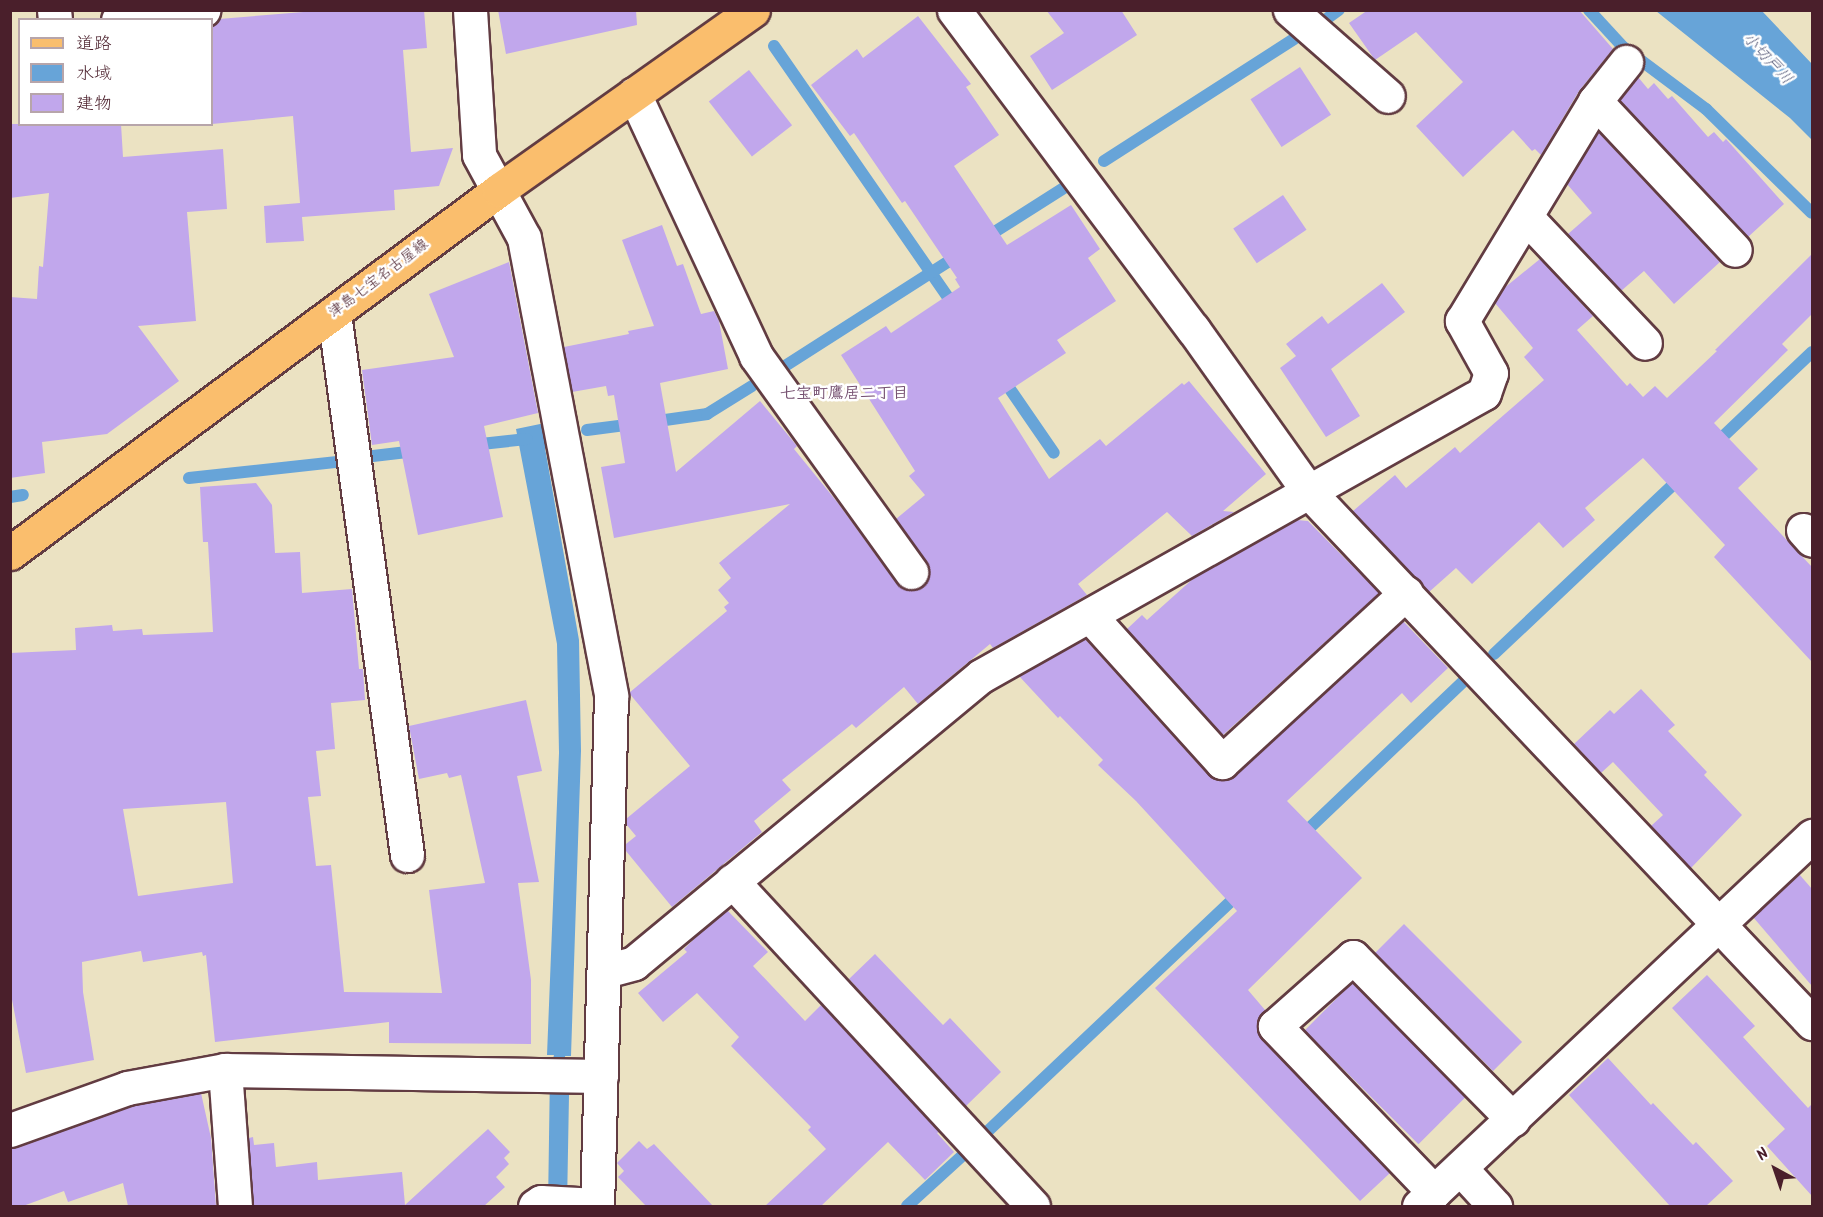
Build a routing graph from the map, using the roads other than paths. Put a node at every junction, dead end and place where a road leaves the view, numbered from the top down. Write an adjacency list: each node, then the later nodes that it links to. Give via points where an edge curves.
1 (203, 10): 6 (street)
2 (470, 10): 11 (street, via 479,155)
3 (753, 10): 8 (main road, 津島七宝名古屋線)
4 (954, 10): 16 (street, via 1193,329)
5 (1290, 10): 9 (street)
6 (135, 18)
7 (1626, 62): 10 (street)
8 (634, 94): 11 (main road, 津島七宝名古屋線); 18 (street, via 756,356)
9 (1388, 96)
10 (1595, 101): 12 (street); 13 (street)
11 (499, 190): 14 (main road, 津島七宝名古屋線); 25 (street, via 524,238 611,696)
12 (1526, 217): 15 (street); 16 (street, via 1462,321 1491,373 1484,393)
13 (1735, 250)
14 (334, 313): 17 (main road, 津島七宝名古屋線); 22 (street)
15 (1645, 343)
16 (1308, 491): 19 (street); 20 (street)
17 (10, 553)
18 (911, 572)
19 (1406, 593): 20 (street, via 1222,762); 24 (street)
20 (1090, 616): 23 (street, via 981,676)
21 (1812, 836): 24 (street)
22 (407, 855)
23 (732, 881): 25 (street, via 634,963); 36 (street)
24 (1720, 924): 26 (street); 29 (street)
25 (606, 971): 28 (street)
26 (1812, 1023)
27 (225, 1070): 28 (street); 30 (street, via 127,1088); 35 (street)
28 (593, 1076): 34 (street)
29 (1513, 1119): 31 (street); 32 (street, via 1353,957 1275,1026)
30 (10, 1130)
31 (1460, 1168): 32 (street); 37 (street)
32 (1426, 1199)
33 (538, 1204): 34 (street)
34 (590, 1205)
35 (235, 1206)
36 (1033, 1206)
37 (1495, 1206)

